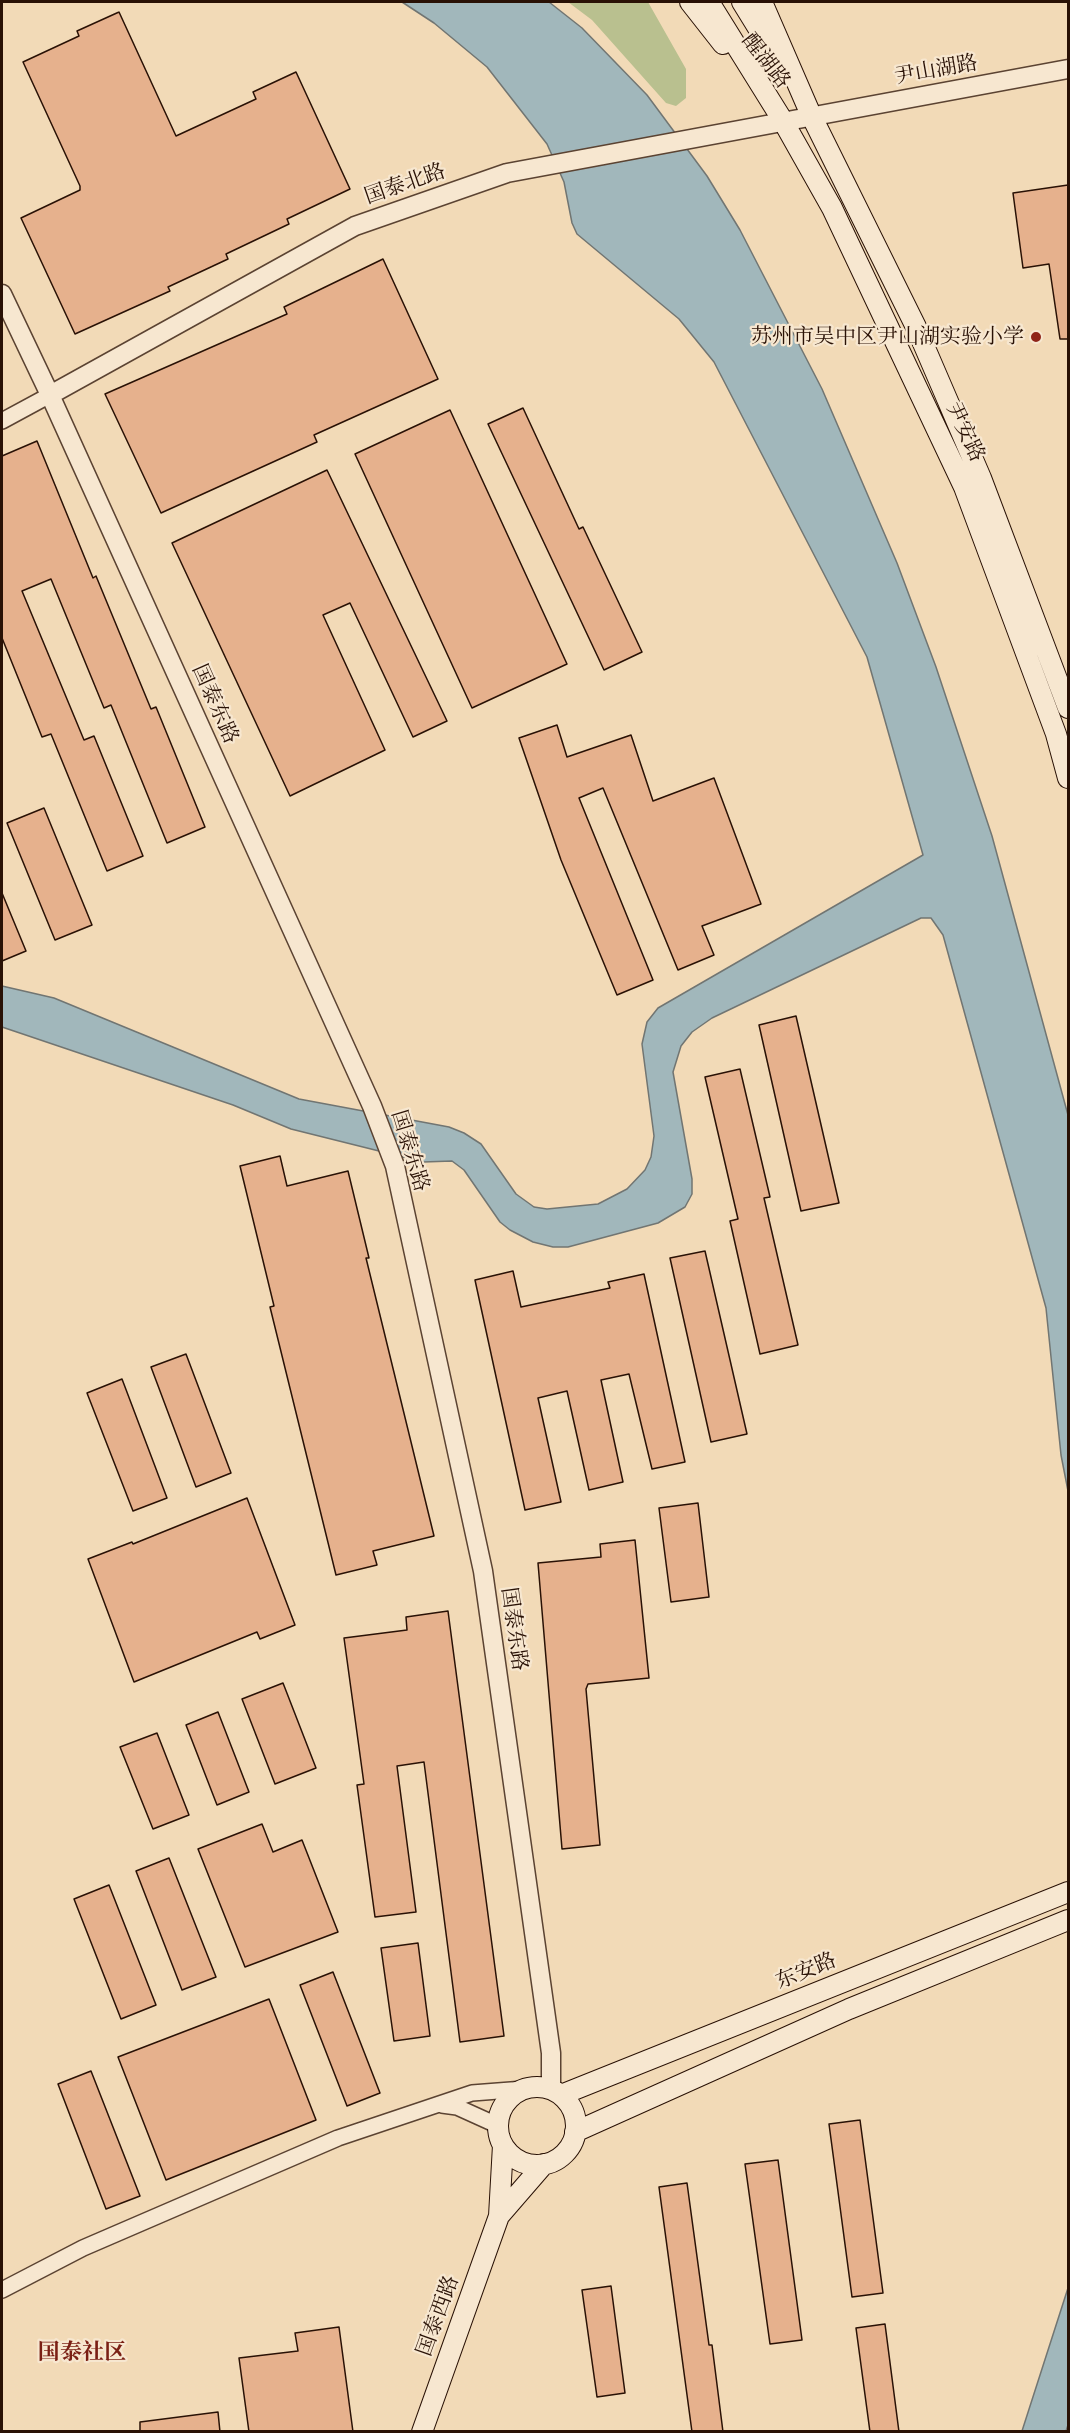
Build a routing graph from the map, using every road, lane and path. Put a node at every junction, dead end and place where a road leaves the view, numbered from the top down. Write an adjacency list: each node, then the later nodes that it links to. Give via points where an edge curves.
1 (690, 2): 7 (main road, 醒湖路)
2 (709, 2): 7 (main road)
3 (742, 2): 6 (main road)
4 (762, 2): 6 (main road, 醒湖路)
5 (1068, 69): 6 (street, 尹山湖路)
6 (811, 115): 7 (street, 国泰北路); 11 (main road, 尹安路, via 916,327 981,478)
7 (783, 122): 9 (street, 国泰北路, via 507,173 355,226); 12 (main road, 尹安路, via 832,208 964,487)
8 (2, 294): 9 (street, 国泰东路)
9 (50, 395): 10 (street); 17 (street, 国泰东路, via 372,1106 395,1166 483,1571)
10 (2, 421)
11 (1068, 708)
12 (1062, 733): 13 (main road, 尹安路)
13 (1068, 778)
14 (1068, 1892): 17 (main road, 东安路)
15 (1068, 1920): 19 (main road, via 849,2009)
16 (524, 2089): 17 (main road, via 537,2086); 18 (street, via 472,2093); 20 (main road, via 512,2095 504,2106)
17 (556, 2092): 19 (main road, via 571,2106)
18 (436, 2104): 20 (street, via 457,2107); 23 (street, via 338,2138 83,2248)
19 (575, 2132): 21 (main road, via 564,2153)
20 (501, 2135): 21 (main road, via 520,2161); 22 (main road)
21 (544, 2164): 22 (main road)
22 (499, 2216): 24 (main road, 国泰西路)
23 (2, 2290)
24 (422, 2432)

